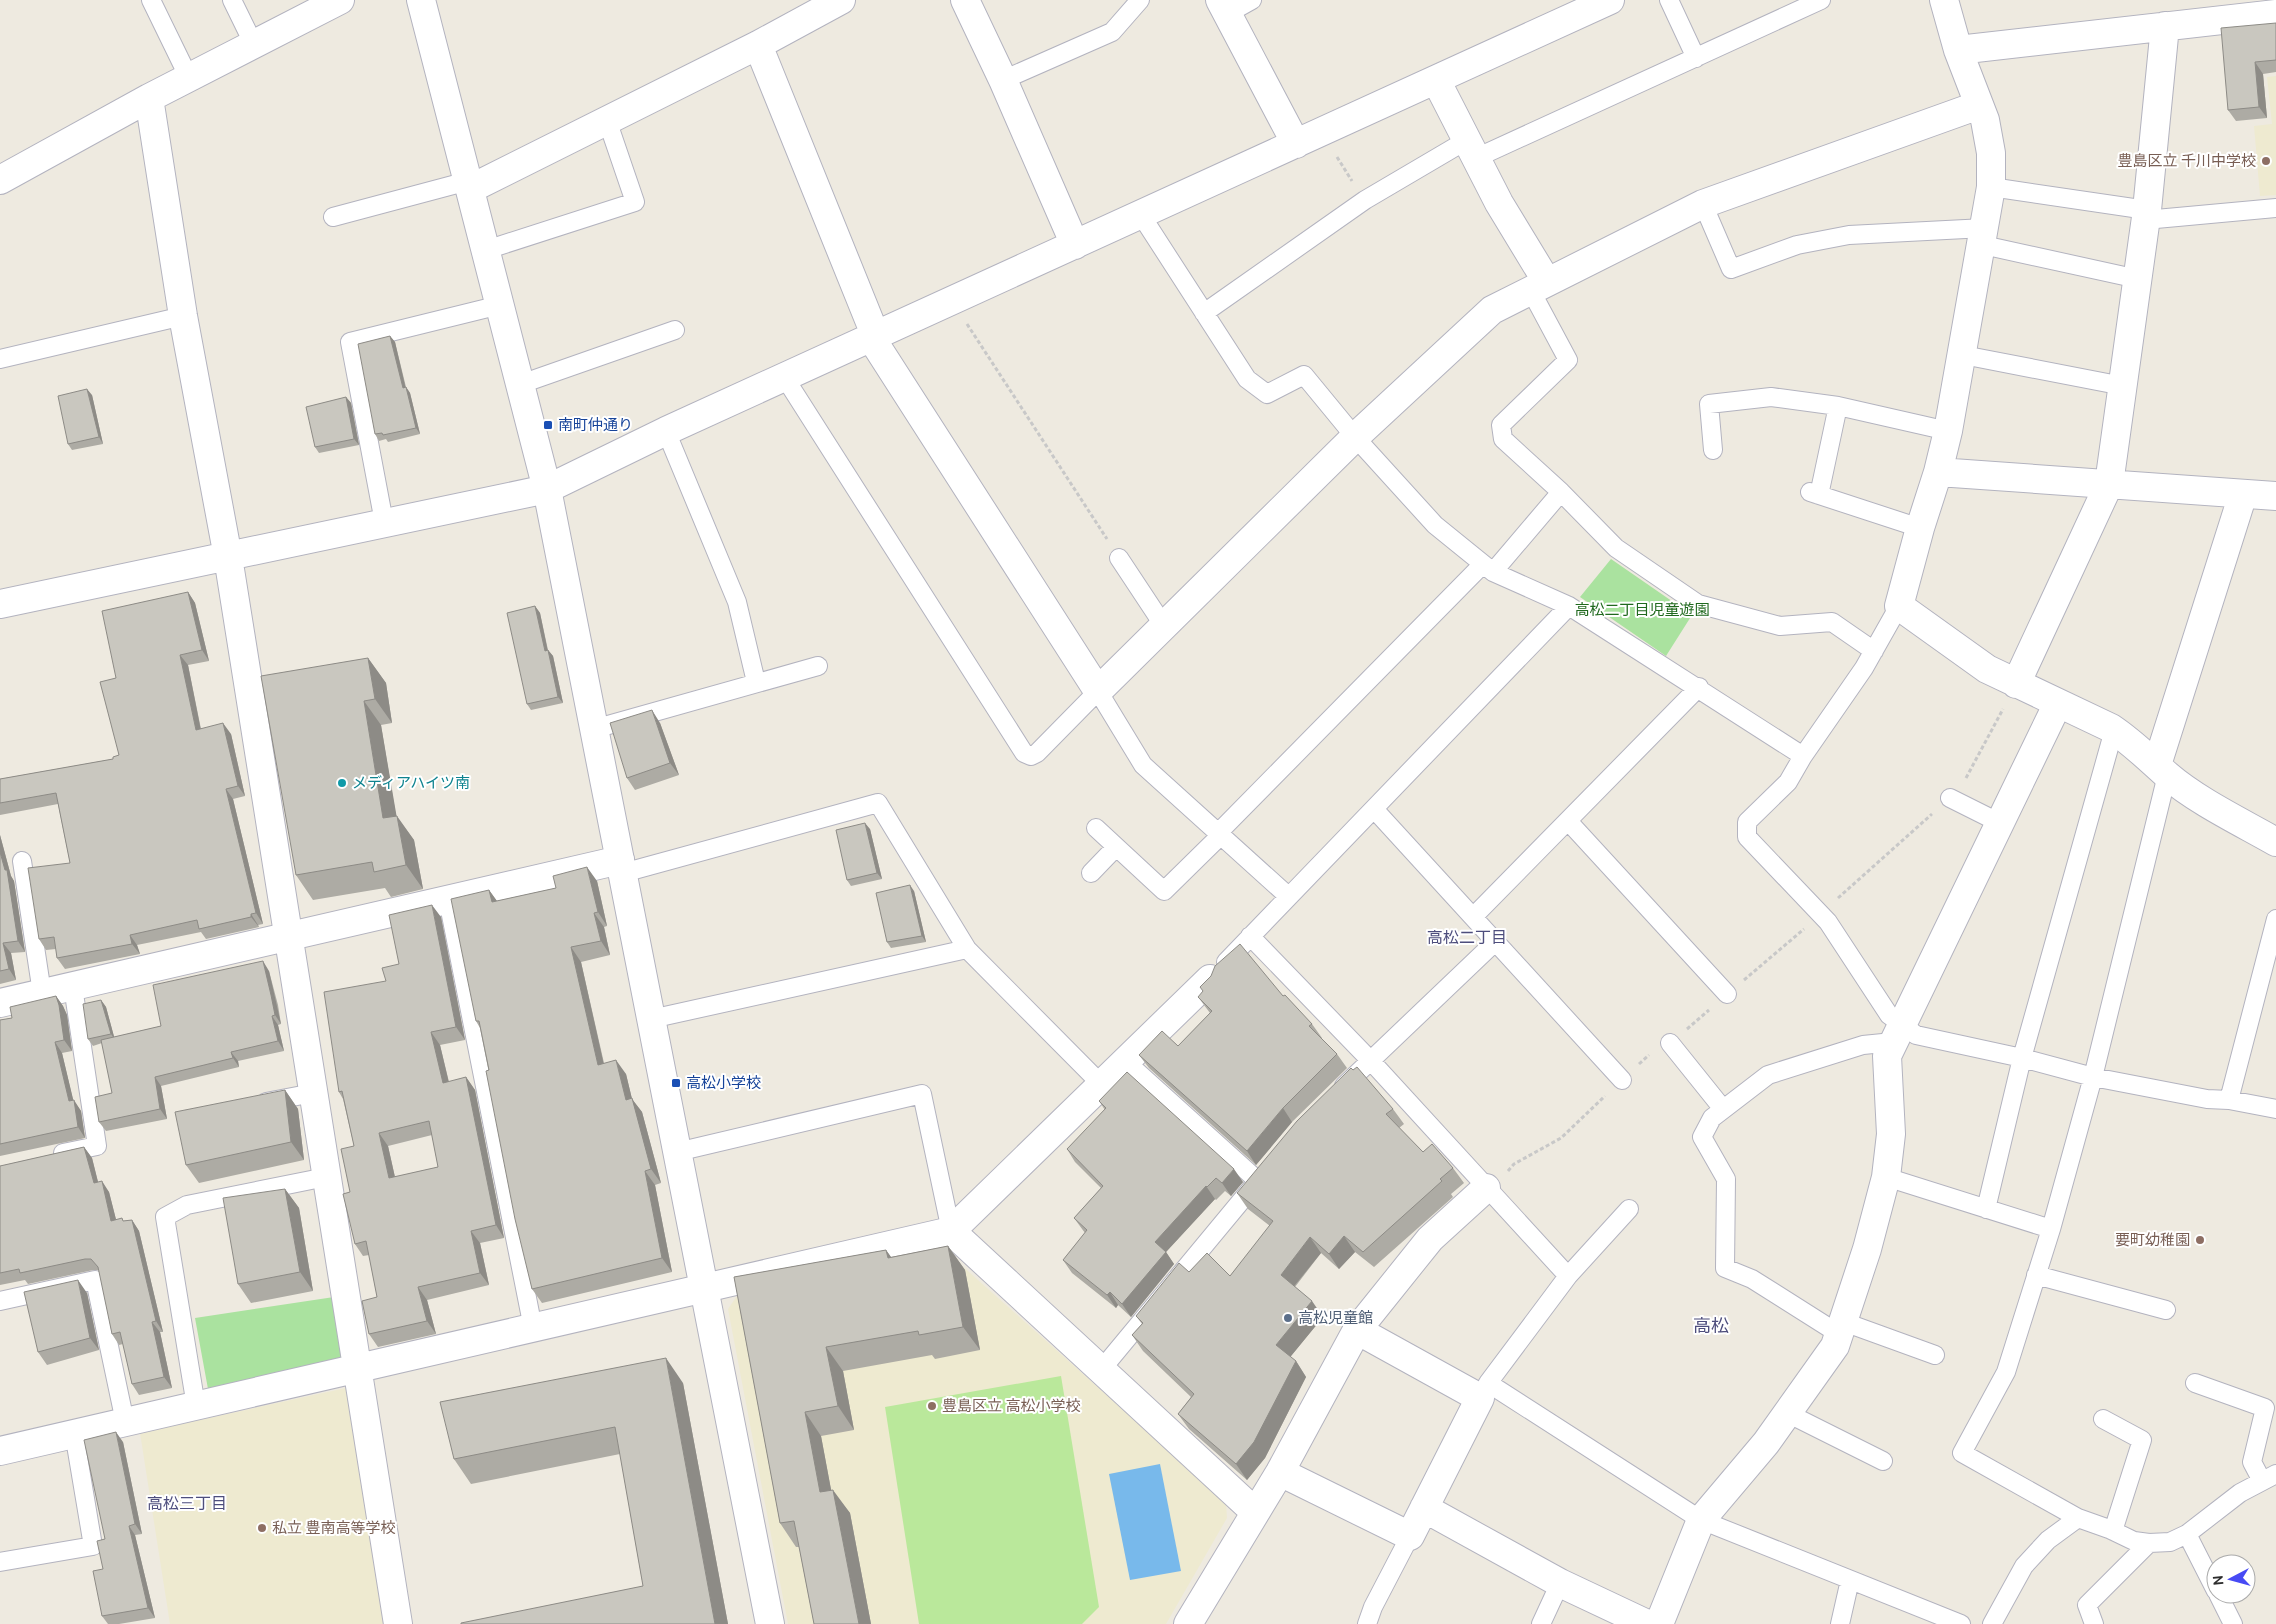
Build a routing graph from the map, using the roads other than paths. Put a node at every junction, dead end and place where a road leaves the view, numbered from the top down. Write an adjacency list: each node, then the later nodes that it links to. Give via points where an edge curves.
1 (151, 0): 20 (lane)
2 (232, 0): 16 (lane)
3 (340, 0): 16 (street)
4 (421, 0): 29 (street)
5 (841, 0): 17 (street)
6 (965, 0): 21 (street)
7 (1140, 0): 21 (lane, via 1112,32)
8 (1252, 0): 13 (lane)
9 (1610, 0): 22 (street)
10 (1669, 0): 19 (lane)
11 (1821, 0): 19 (lane)
12 (1944, 0): 18 (street)
13 (1224, 7): 26 (street)
14 (2276, 14): 15 (street)
15 (2165, 26): 18 (street); 34 (street)
16 (254, 45): 20 (street)
17 (758, 45): 25 (street); 45 (street)
18 (1958, 50): 24 (street)
19 (1696, 58): 27 (lane)
20 (189, 78): 23 (street)
21 (1003, 80): 37 (street)
22 (1436, 80): 26 (street); 27 (street)
23 (149, 98): 28 (street); 43 (street)
24 (1979, 105): 30 (street, via 1991,153); 31 (street)
25 (607, 120): 29 (street); 38 (lane, via 635,202)
26 (1296, 144): 33 (street)
27 (1471, 149): 40 (street); 42 (lane, via 1365,200)
28 (0, 180)
29 (469, 185): 35 (lane); 38 (street)
30 (1991, 187): 34 (lane); 36 (street)
31 (1703, 204): 36 (lane, via 1731,269 1797,245 1849,235); 40 (street)
32 (2276, 208): 34 (lane)
33 (1142, 215): 37 (street); 42 (lane)
34 (2146, 215): 39 (street)
35 (333, 217)
36 (1984, 236): 39 (lane); 46 (street)
37 (1075, 245): 45 (street)
38 (486, 250): 41 (street)
39 (2138, 279): 50 (street)
40 (1539, 286): 54 (street, via 1492,310); 59 (lane, via 1568,360 1502,425 1503,439)
41 (500, 305): 49 (street); 62 (lane, via 350,342)
42 (1204, 313): 54 (lane, via 1247,379 1267,394 1304,375)
43 (183, 316): 47 (lane); 64 (street)
44 (675, 330): 49 (lane)
45 (874, 338): 48 (street); 76 (street)
46 (1963, 355): 50 (lane); 53 (street)
47 (0, 359)
48 (785, 378): 52 (street); 76 (lane, via 1024,753 1031,756 1037,753)
49 (521, 384): 58 (street)
50 (2123, 386): 57 (street)
51 (1838, 406): 53 (lane); 55 (lane, via 1772,397 1709,404); 63 (lane, via 1814,494)
52 (666, 431): 58 (street); 73 (lane, via 737,602)
53 (1948, 431): 56 (street)
54 (1355, 437): 66 (lane, via 1435,525); 70 (street)
55 (1714, 450)
56 (1938, 472): 57 (street); 63 (street)
57 (2109, 484): 60 (street); 74 (street)
58 (547, 489): 62 (street); 78 (street)
59 (1561, 492): 66 (lane); 71 (lane, via 1616,548 1698,604 1780,626 1832,622)
60 (2243, 494): 61 (street); 81 (street)
61 (2276, 496)
62 (384, 522): 64 (street)
63 (1920, 528): 69 (street)
64 (228, 557): 67 (street); 98 (street)
65 (1119, 558): 70 (lane)
66 (1487, 569): 68 (lane); 87 (lane)
67 (0, 604)
68 (1569, 606): 75 (lane); 83 (lane)
69 (1899, 606): 71 (lane); 74 (street, via 1987,669)
70 (1164, 626): 76 (street)
71 (1874, 651): 80 (lane)
72 (818, 666): 73 (lane)
73 (756, 682): 78 (lane)
74 (2016, 684): 77 (street)
75 (1699, 688): 80 (lane); 84 (lane)
76 (1098, 691): 87 (lane, via 1143,765)
77 (2058, 703): 79 (street); 85 (street)
78 (594, 729): 91 (street)
79 (2114, 730): 81 (street); 109 (lane)
80 (1803, 756): 107 (lane, via 1788,782 1747,822 1747,837 1828,922)
81 (2162, 770): 88 (street, via 2216,808); 112 (lane)
82 (1950, 798): 85 (lane)
83 (1374, 809): 93 (lane); 95 (lane)
84 (1568, 821): 95 (lane); 104 (lane)
85 (2000, 823): 107 (street)
86 (1096, 828): 89 (lane)
87 (1220, 834): 89 (lane, via 1164,891); 93 (lane)
88 (2276, 842)
89 (1116, 847): 92 (lane)
90 (22, 861): 103 (lane)
91 (621, 867): 94 (street); 100 (lane, via 878,804); 106 (street)
92 (1091, 873)
93 (1288, 896): 97 (lane)
94 (448, 900): 98 (street); 137 (lane)
95 (1473, 917): 99 (lane)
96 (2276, 919): 117 (lane)
97 (1250, 936): 101 (lane); 110 (lane)
98 (288, 938): 102 (street); 115 (street)
99 (1496, 941): 110 (lane); 113 (lane)
100 (967, 949): 106 (lane); 114 (lane)
101 (1210, 979): 111 (street)
102 (73, 986): 103 (street); 122 (lane, via 98,1146)
103 (42, 994): 105 (street)
104 (1727, 994)
105 (0, 1003)
106 (651, 1019): 121 (street)
107 (1898, 1033): 109 (lane, via 1916,1034); 119 (lane, via 1768,1075); 125 (street, via 1888,1056 1891,1134)
108 (1670, 1043): 119 (lane)
109 (2022, 1058): 112 (lane); 129 (lane)
110 (1370, 1060): 116 (lane); 127 (lane)
111 (1126, 1061): 114 (street); 126 (lane)
112 (2093, 1077): 117 (lane, via 2207,1099); 130 (lane)
113 (1622, 1080)
114 (1101, 1084): 131 (street)
115 (313, 1093): 118 (lane); 124 (street)
116 (1335, 1094)
117 (2228, 1100): 120 (lane)
118 (248, 1106)
119 (1723, 1109): 138 (lane, via 1712,1118 1702,1137 1726,1179 1725,1268 1752,1279)
120 (2276, 1109)
121 (677, 1152): 131 (lane, via 922,1094); 134 (street)
122 (49, 1156)
123 (1270, 1166): 126 (lane)
124 (326, 1177): 141 (street); 145 (lane, via 187,1205 164,1217)
125 (1886, 1178): 129 (lane); 138 (street)
126 (1258, 1181): 142 (lane)
127 (1486, 1188): 133 (lane); 139 (street, via 1430,1240)
128 (1629, 1209): 133 (lane)
129 (1986, 1209): 130 (lane)
130 (2050, 1229): 132 (lane)
131 (951, 1231): 134 (street); 142 (street)
132 (2036, 1275): 136 (lane); 156 (lane, via 2006,1372 1962,1453)
133 (1568, 1276): 144 (lane)
134 (704, 1288): 137 (street); 168 (street)
135 (0, 1301): 148 (lane, via 95,1280)
136 (2166, 1310)
137 (533, 1328): 141 (street)
138 (1841, 1328): 140 (lane); 146 (street, via 1835,1346)
139 (1357, 1330): 144 (street); 152 (street)
140 (1935, 1355)
141 (358, 1369): 145 (street); 167 (street)
142 (1101, 1370): 155 (street)
143 (2195, 1383): 153 (lane, via 2265,1408 2252,1462)
144 (1484, 1390): 154 (street); 157 (lane)
145 (196, 1406): 148 (street)
146 (1787, 1413): 151 (lane); 157 (street)
147 (2104, 1419): 158 (lane, via 2142,1440)
148 (125, 1422): 149 (street)
149 (74, 1433): 150 (street); 162 (lane, via 93,1546)
150 (0, 1451)
151 (1883, 1461)
152 (1280, 1472): 155 (street); 160 (street)
153 (2269, 1478): 159 (lane, via 2240,1493)
154 (1424, 1508): 160 (street); 165 (street)
155 (1255, 1512): 169 (street)
156 (2078, 1518): 158 (lane); 176 (lane, via 2048,1540 2024,1566)
157 (1701, 1520): 164 (lane); 173 (street)
158 (2113, 1531): 161 (lane)
159 (2187, 1534): 161 (lane, via 2170,1542); 163 (lane)
160 (1410, 1536): 170 (lane, via 1373,1606)
161 (2149, 1544): 177 (lane, via 2087,1605)
162 (0, 1562)
163 (2206, 1571)
164 (1850, 1580): 174 (lane); 175 (lane)
165 (1560, 1583): 171 (lane); 172 (street)
166 (2223, 1604): 178 (lane)
167 (398, 1624)
168 (770, 1624)
169 (1188, 1624)
170 (1367, 1624)
171 (1541, 1624)
172 (1647, 1624)
173 (1659, 1624)
174 (1840, 1624)
175 (1961, 1624)
176 (1992, 1624)
177 (2094, 1624)
178 (2233, 1624)

